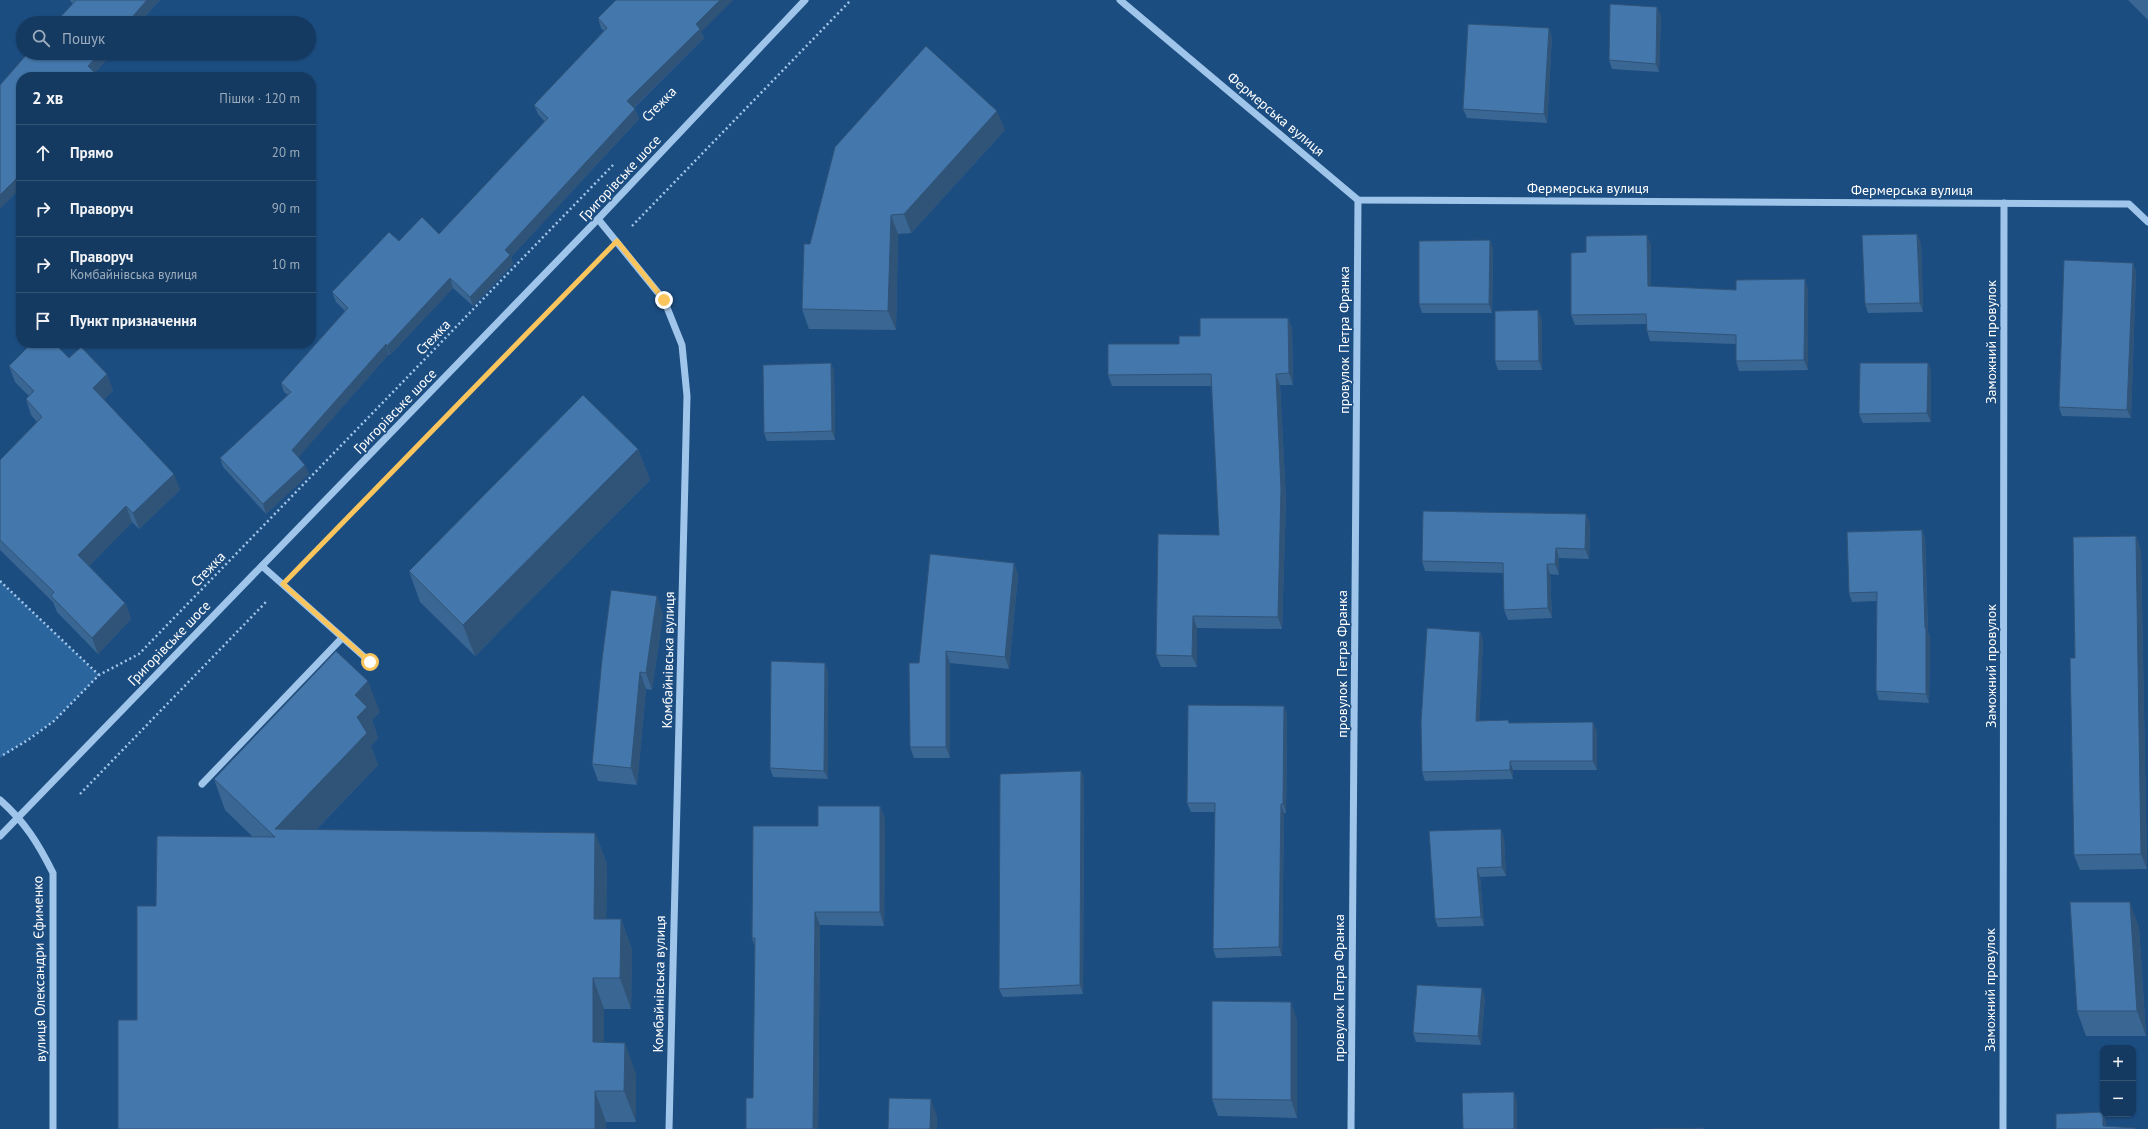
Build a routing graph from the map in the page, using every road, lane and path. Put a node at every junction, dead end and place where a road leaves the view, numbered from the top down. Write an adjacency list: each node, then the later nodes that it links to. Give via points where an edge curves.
1 (805, 0): 7 (street, Григорівське шосе)
2 (851, 0): 9 (path)
3 (1120, 0): 5 (street, Фермерська вулиця)
4 (618, 161): 15 (path, Стежка, via 139,654)
5 (1358, 200): 6 (street, Фермерська вулиця); 24 (street, провулок Петра Франка)
6 (2004, 203): 8 (street, Фермерська вулиця, via 2129,204); 25 (street, Заможний провулок)
7 (598, 219): 9 (street, Комбайнівська вулиця); 10 (street, Григорівське шосе)
8 (2148, 222)
9 (617, 241): 12 (path); 23 (street, Комбайнівська вулиця, via 664,300 682,345 688,396)
10 (262, 566): 12 (street); 20 (street, Григорівське шосе)
11 (0, 581): 15 (path)
12 (283, 584): 13 (street); 18 (path)
13 (342, 638): 14 (street); 17 (street)
14 (370, 662)
15 (98, 675): 16 (path, Стежка, via 54,721)
16 (4, 755)
17 (202, 784)
18 (80, 794)
19 (0, 800): 20 (street, вулиця Олександри Єфименко)
20 (19, 817): 21 (street, Григорівське шосе); 22 (street, вулиця Олександри Єфименко, via 39,846 53,873)
21 (0, 836)
22 (53, 1129)
23 (669, 1129)
24 (1351, 1129)
25 (2003, 1129)

